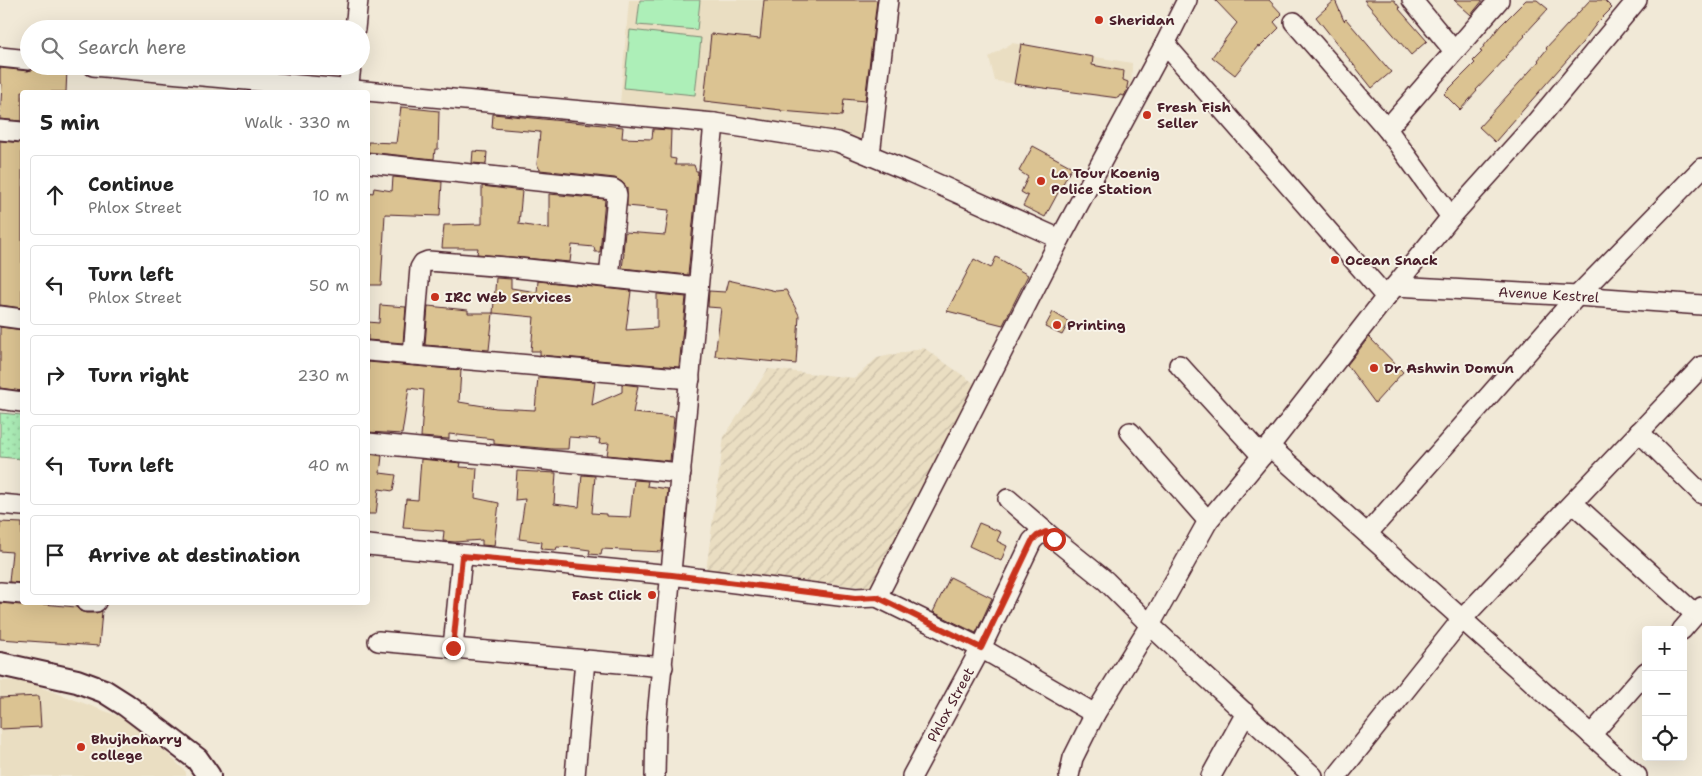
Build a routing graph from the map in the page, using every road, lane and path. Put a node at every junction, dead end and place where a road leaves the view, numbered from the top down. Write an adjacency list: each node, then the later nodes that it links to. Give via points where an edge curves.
1 (358, 0): 7 (street)
2 (888, 0): 22 (street)
3 (1187, 0): 9 (street)
4 (1412, 0): 10 (street)
5 (1499, 0): 10 (street)
6 (1637, 0): 25 (street, via 1532,127)
7 (356, 20)
8 (1294, 22): 20 (street)
9 (1165, 44): 26 (street); 29 (street)
10 (1454, 51): 20 (street)
11 (0, 57): 12 (street)
12 (20, 59)
13 (161, 75): 15 (street)
14 (350, 75): 16 (street)
15 (252, 87): 16 (street)
16 (349, 90)
17 (370, 92): 18 (street)
18 (714, 122): 22 (street, via 838,142); 28 (street)
19 (0, 130): 21 (street)
20 (1387, 130): 25 (street)
21 (20, 132)
22 (870, 155): 26 (street)
23 (370, 163): 27 (street, via 613,188 617,196)
24 (1702, 168): 30 (street)
25 (1451, 216): 29 (street)
26 (1060, 239): 59 (street)
27 (609, 278): 28 (street); 35 (street, via 428,261 420,268)
28 (698, 287): 38 (street)
29 (1390, 291): 30 (street, Avenue Kestrel); 44 (street)
30 (1577, 296): 31 (street, Avenue Kestrel); 53 (street)
31 (1702, 305)
32 (0, 316): 33 (street)
33 (20, 319)
34 (370, 351): 35 (street)
35 (413, 355): 38 (street)
36 (1179, 365): 44 (street)
37 (1702, 366): 42 (street)
38 (690, 379): 45 (street)
39 (0, 399): 40 (street)
40 (20, 402)
41 (1130, 432): 51 (street)
42 (1639, 432): 46 (street); 48 (street)
43 (370, 444): 45 (street)
44 (1266, 451): 51 (street); 53 (street)
45 (681, 473): 56 (street)
46 (1702, 494)
47 (1008, 499): 52 (street)
48 (1573, 502): 60 (street); 61 (street)
49 (0, 504): 50 (street)
50 (20, 506)
51 (1208, 521): 62 (street)
52 (1046, 532): 62 (street, via 1106,581); 66 (street, Phlox Street, via 1032,541)
53 (1368, 533): 61 (street)
54 (370, 546): 55 (street)
55 (462, 556): 56 (street); 65 (street)
56 (672, 575): 59 (street, via 855,598); 69 (street)
57 (0, 592): 58 (street)
58 (20, 594)
59 (877, 597): 66 (street)
60 (1699, 610): 63 (street)
61 (1462, 619): 73 (street); 81 (street)
62 (1150, 625): 71 (street); 72 (street)
63 (1685, 626)
64 (378, 641): 65 (street)
65 (453, 648): 67 (street)
66 (981, 648): 71 (street); 77 (street, Phlox Street)
67 (585, 660): 69 (street); 75 (street)
68 (0, 664): 74 (street, via 77,681 104,691 197,760)
69 (663, 667): 76 (street, via 656,728)
70 (1642, 677): 73 (street)
71 (1095, 714): 78 (street, via 1073,758)
72 (1246, 714): 79 (street); 80 (street)
73 (1591, 735): 82 (street)
74 (209, 776)
75 (575, 776)
76 (656, 776)
77 (912, 776)
78 (1069, 776)
79 (1211, 776)
80 (1313, 776)
81 (1337, 776)
82 (1638, 776)

